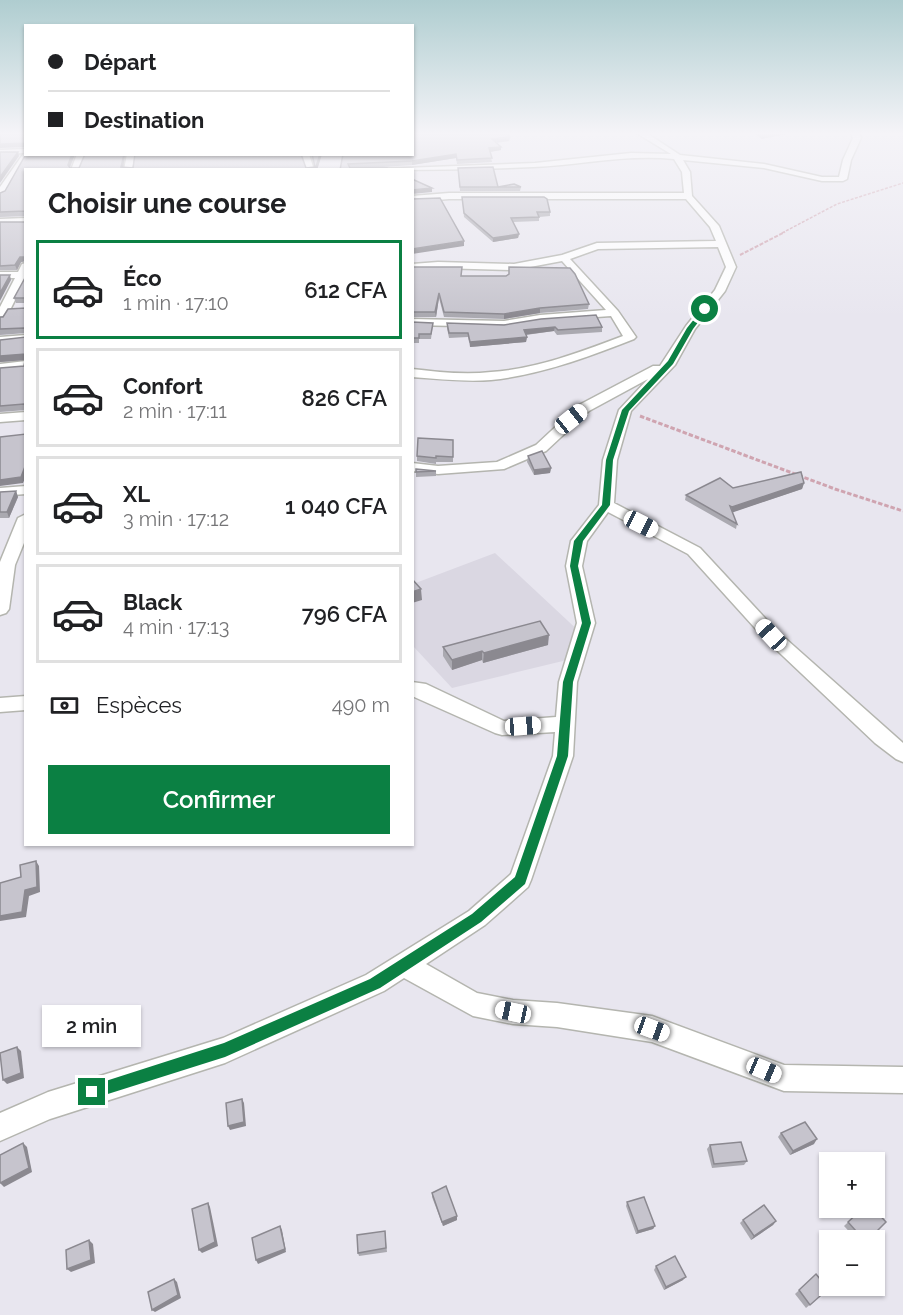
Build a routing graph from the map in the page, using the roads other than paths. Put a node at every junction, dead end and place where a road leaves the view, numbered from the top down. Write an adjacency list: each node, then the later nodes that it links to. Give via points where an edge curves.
1 (688, 196): 2 (street); 5 (street, via 714,226)
2 (414, 199)
3 (24, 221): 4 (street)
4 (0, 222)
5 (723, 244): 6 (street, via 597,246); 15 (street, via 731,267 720,291 690,328)
6 (564, 258): 7 (street, via 514,267); 11 (street)
7 (414, 267)
8 (24, 272): 9 (street); 10 (street)
9 (0, 275)
10 (5, 311)
11 (614, 313): 12 (street, via 504,324); 19 (street, via 630,337 581,356)
12 (414, 322)
13 (24, 338): 14 (street)
14 (0, 340)
15 (671, 362): 23 (street, via 584,408 541,448 498,466 438,470); 26 (street, via 625,410 610,460)
16 (24, 365): 17 (street)
17 (0, 368)
18 (414, 374): 19 (street)
19 (500, 375): 20 (street)
20 (414, 386)
21 (24, 416): 22 (street)
22 (0, 418)
23 (414, 467)
24 (24, 490): 25 (street)
25 (0, 492)
26 (606, 505): 32 (street, via 577,549 574,566 586,623 568,682); 33 (street, via 694,551 771,635)
27 (24, 523): 28 (street, via 7,565)
28 (0, 609)
29 (414, 689): 32 (street, via 502,728)
30 (24, 703): 31 (street)
31 (0, 705)
32 (565, 724): 34 (street, via 563,756 520,880 477,918)
33 (903, 754)
34 (404, 964): 35 (street, via 473,1004 652,1029 784,1078); 36 (street, via 375,983 225,1050 48,1106)
35 (903, 1080)
36 (0, 1127)

